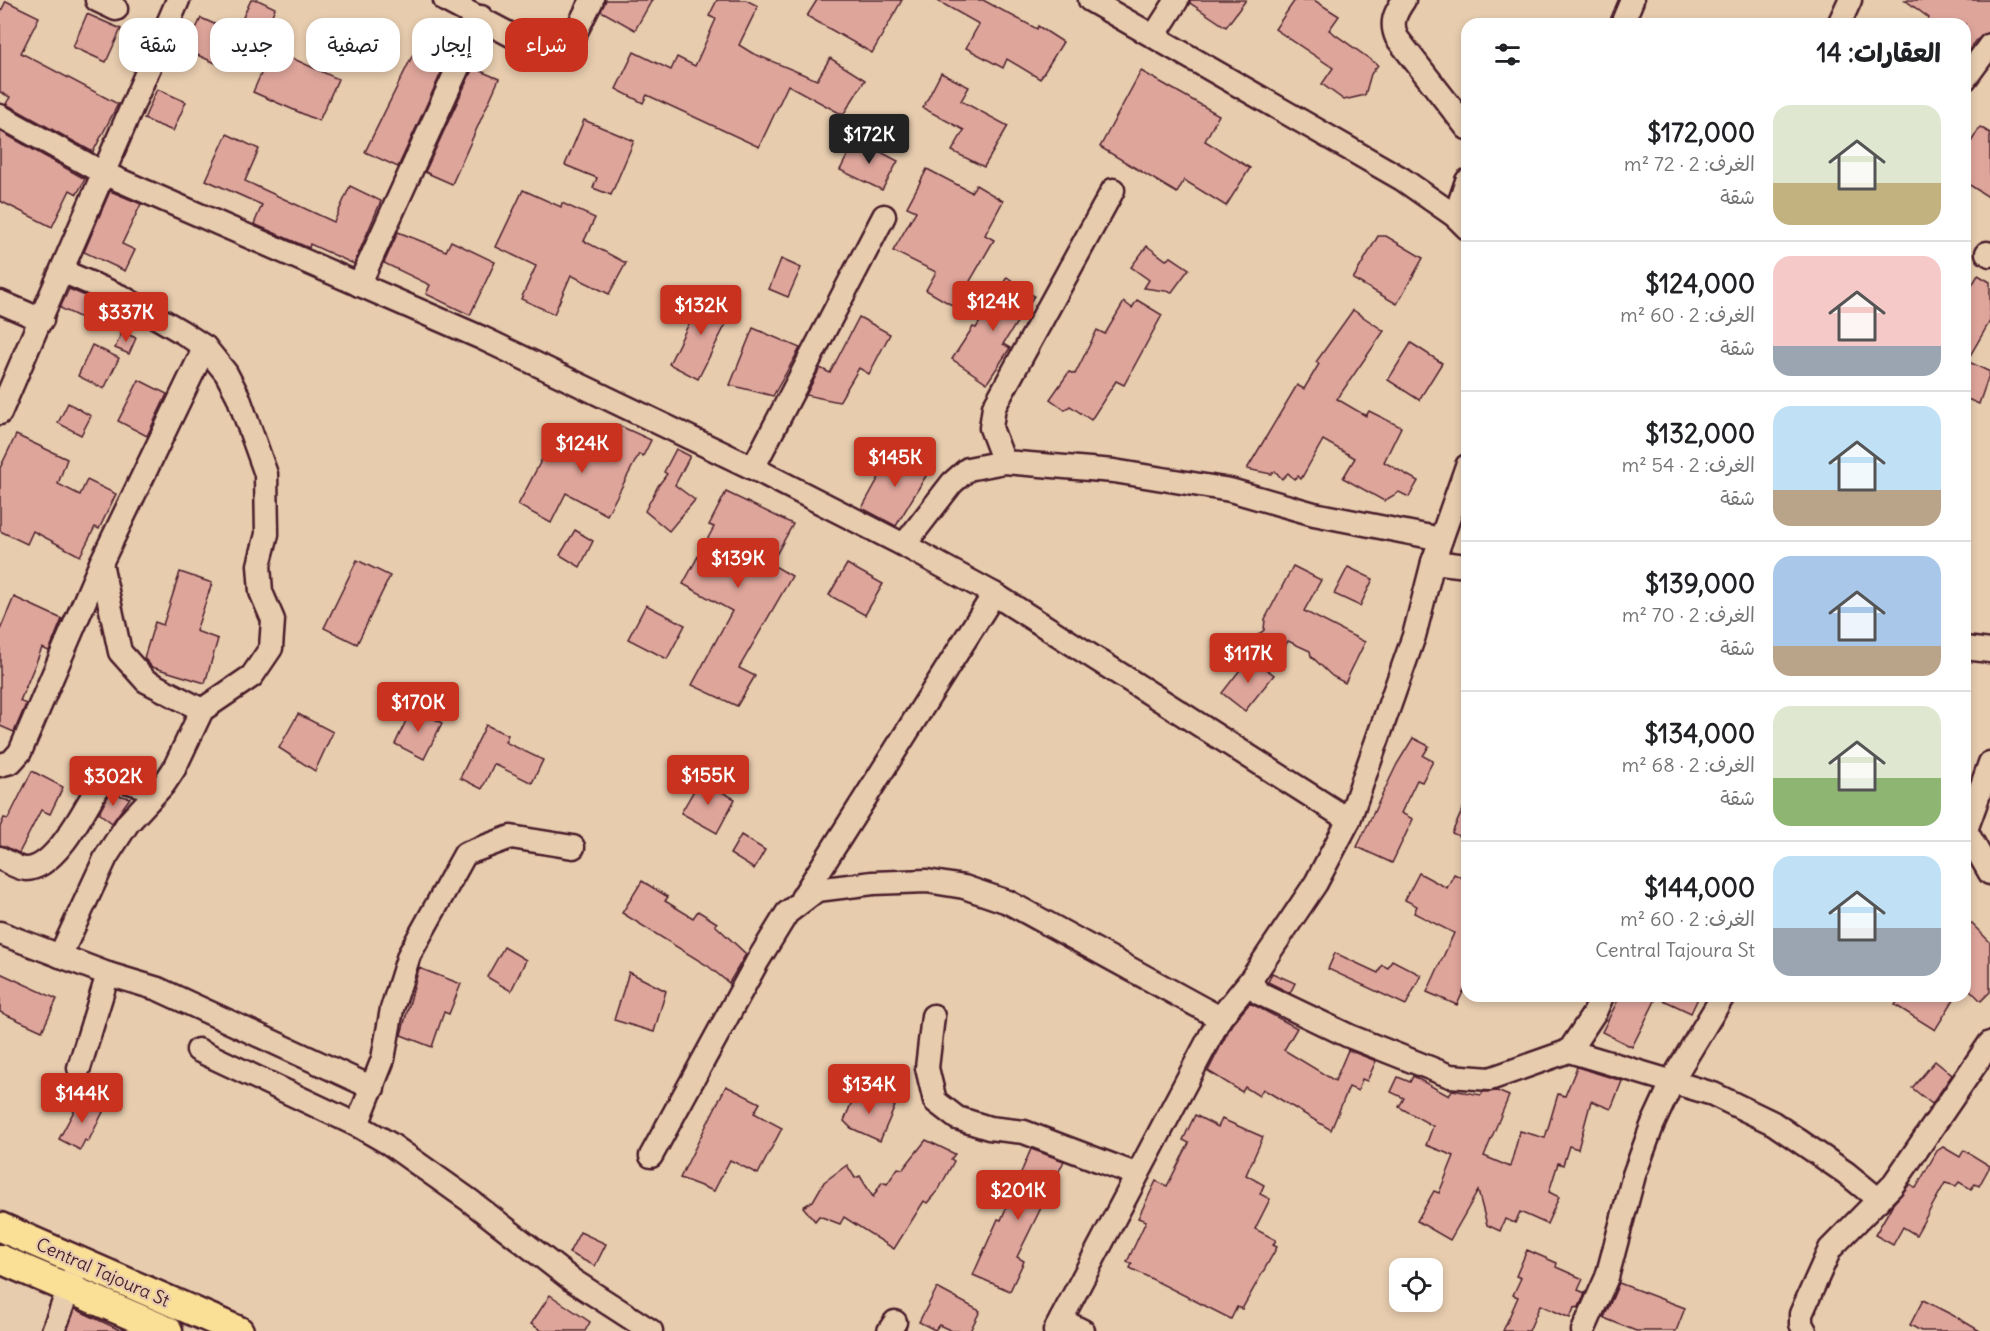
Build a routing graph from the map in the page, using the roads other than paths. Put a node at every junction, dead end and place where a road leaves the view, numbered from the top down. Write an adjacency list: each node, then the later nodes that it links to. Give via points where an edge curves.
1 (178, 0): 17 (street)
2 (446, 0): 9 (street)
3 (591, 0): 9 (street, via 568,47 559,54 547,54)
4 (1090, 0): 12 (street)
5 (1177, 0): 12 (street)
6 (1404, 0): 16 (street, via 1395,14 1393,28 1397,38)
7 (1632, 0): 10 (street)
8 (1850, 0): 11 (street)
9 (481, 17): 22 (street)
10 (1624, 18)
11 (1842, 18)
12 (1154, 36): 20 (street, via 1402,179)
13 (1990, 45): 14 (street)
14 (1971, 71)
15 (0, 116): 17 (street)
16 (1461, 120)
17 (103, 173): 21 (street); 22 (street)
18 (1113, 190): 27 (street, via 994,407 991,428)
19 (884, 216): 28 (street)
20 (1461, 222)
21 (62, 271): 24 (street); 25 (street, via 123,297)
22 (359, 285): 28 (street, via 482,338)
23 (0, 302): 24 (street)
24 (42, 320): 26 (street)
25 (205, 347): 33 (street); 38 (street, via 238,396 266,474 267,534 260,565 261,592 273,620 271,648 252,676)
26 (0, 412)
27 (1004, 462): 30 (street, via 1114,471 1230,490 1314,514); 31 (street, via 968,469 952,483)
28 (753, 468): 31 (street)
29 (1461, 483): 30 (street)
30 (1441, 539): 32 (street)
31 (904, 545): 35 (street)
32 (1433, 562): 34 (street); 43 (street, via 1414,636)
33 (101, 563): 38 (street, via 120,652 146,681); 40 (street, via 20,752 11,762)
34 (1461, 565)
35 (993, 594): 43 (street); 48 (street)
36 (1971, 649): 37 (street)
37 (1990, 651)
38 (202, 710): 41 (street, via 174,769)
39 (1990, 763): 42 (street)
40 (0, 765)
41 (156, 791): 46 (street, via 115,778 107,780 99,785 60,848 42,865 25,869); 50 (street, via 137,810 106,857)
42 (1971, 813)
43 (1349, 820): 52 (street, via 1316,883)
44 (1971, 840): 47 (street)
45 (573, 847): 62 (street, via 511,837 465,854 408,955)
46 (0, 858)
47 (1990, 873)
48 (801, 900): 56 (street, via 817,890 873,883 927,881 964,887 1008,902); 64 (street, via 787,913 757,962)
49 (0, 933): 50 (street)
50 (60, 956): 51 (street)
51 (108, 974): 60 (street); 62 (street, via 158,989)
52 (1250, 981): 56 (street); 59 (street, via 1259,993 1349,1036 1450,1076 1490,1080)
53 (1599, 1002): 59 (street)
54 (1719, 1002): 61 (street)
55 (933, 1016): 65 (street, via 927,1068 935,1101 957,1118 989,1128 1024,1132)
56 (1220, 1018): 65 (street)
57 (1990, 1043): 66 (street)
58 (198, 1050): 63 (street)
59 (1569, 1052): 61 (street)
60 (79, 1068)
61 (1672, 1082): 66 (street, via 1713,1094 1773,1123); 77 (street, via 1638,1165 1607,1276)
62 (373, 1088): 63 (street)
63 (357, 1125): 75 (street, via 432,1173 572,1280)
64 (651, 1156)
65 (1135, 1174): 71 (street)
66 (1879, 1200): 78 (street, via 1830,1249 1801,1314)
67 (0, 1227): 69 (main road, Central Tajoura St)
68 (0, 1259): 70 (main road)
69 (80, 1261): 70 (street); 74 (main road, Central Tajoura St)
70 (69, 1289): 72 (street); 73 (main road)
71 (1058, 1325): 76 (street)
72 (53, 1331)
73 (168, 1331)
74 (239, 1331)
75 (651, 1331)
76 (1083, 1331)
77 (1583, 1331)
78 (1805, 1331)

